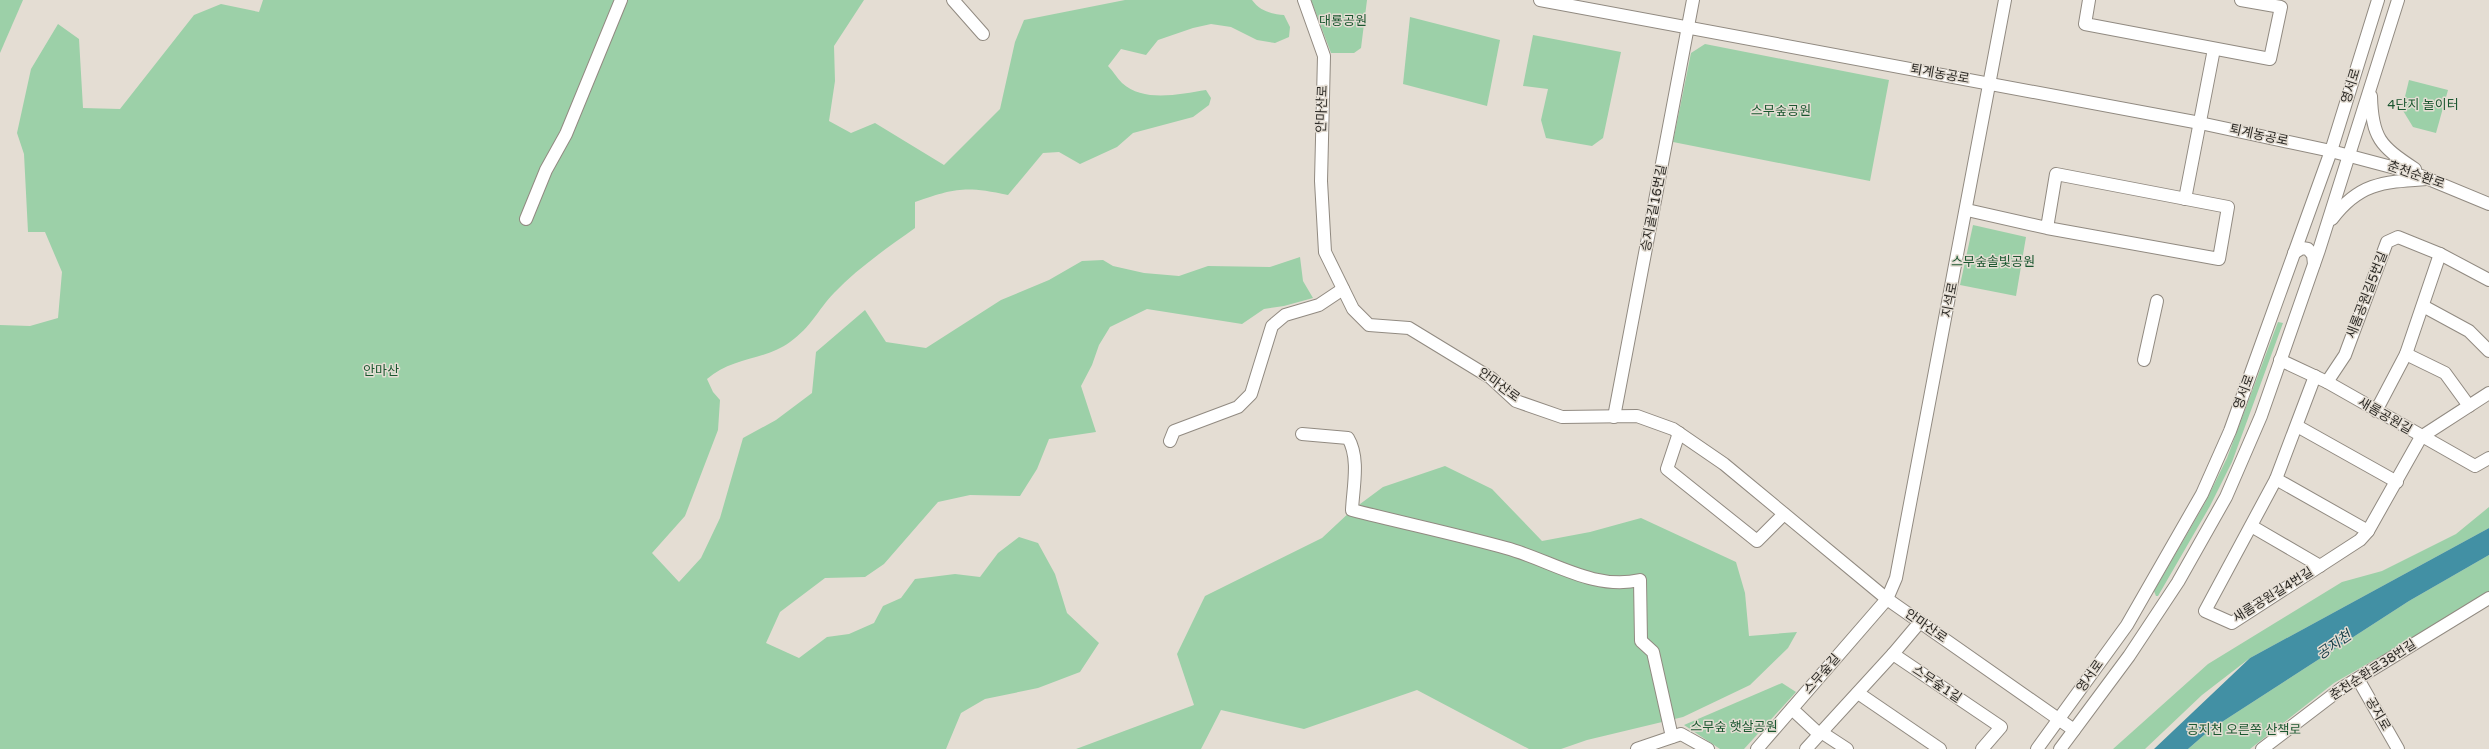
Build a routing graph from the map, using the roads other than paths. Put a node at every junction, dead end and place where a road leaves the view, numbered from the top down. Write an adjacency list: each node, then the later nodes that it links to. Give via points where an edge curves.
1 (621, 0): 24 (street, via 566,134 546,170)
2 (953, 0): 12 (street)
3 (1304, 0): 31 (street, 안마산로, via 1324,56 1321,181 1325,252)
4 (1540, 0): 11 (street, 퇴계농공로)
5 (1693, 0): 11 (street, 승지골길16번길)
6 (2005, 0): 16 (street, 지석로)
7 (2089, 0): 14 (street, via 2085,24)
8 (2241, 0): 14 (street, via 2281,7 2270,59)
9 (2378, 0): 13 (street, 영서로)
10 (2398, 0): 15 (street, 영서로)
11 (1688, 28): 16 (street, 퇴계농공로); 43 (street, 승지골길16번길)
12 (984, 34)
13 (2363, 47): 15 (street, via 2364,55 2368,59 2374,59); 19 (street, 영서로)
14 (2214, 49): 18 (street)
15 (2380, 54): 17 (street, 영서로)
16 (1989, 83): 18 (street, 퇴계농공로); 23 (street, 지석로)
17 (2370, 86): 19 (street, 영서로); 20 (street, via 2374,131 2393,155)
18 (2200, 123): 19 (street, 퇴계농공로); 21 (street)
19 (2340, 153): 20 (street, 춘천순환로); 25 (street, 영서로); 27 (street, 영서로)
20 (2429, 179): 22 (street, 춘천순환로); 25 (street, via 2392,182 2367,188 2352,196)
21 (2184, 199): 26 (street, via 2056,174); 26 (street, via 2228,208 2220,259)
22 (2489, 204)
23 (1967, 210): 26 (street); 57 (street, 지석로, via 1896,578)
24 (526, 219)
25 (2326, 227): 29 (street, 영서로)
26 (2047, 228)
27 (2294, 253): 29 (street, via 2302,248 2308,249 2313,255); 60 (street, 영서로, via 2230,431 2202,494 2127,625)
28 (2440, 254): 30 (street, 새롬공원길5번길); 33 (street); 39 (street, 새롬공원길5번길, via 2398,237 2387,242 2344,355)
29 (2314, 264): 37 (street, 영서로)
30 (2489, 280)
31 (1343, 289): 43 (street, 안마산로, via 1353,309 1369,325 1409,328 1491,378 1516,401 1562,417); 48 (street, via 1319,305 1285,315 1272,326 1251,394 1238,407 1174,430)
32 (2157, 301): 36 (street)
33 (2423, 306): 34 (street, via 2469,331); 35 (street)
34 (2489, 351)
35 (2406, 354): 41 (street, via 2445,373); 42 (street)
36 (2144, 360)
37 (2280, 360): 38 (street, 새롬공원길); 62 (street, 영서로, via 2262,416 2226,497 2178,582)
38 (2315, 376): 39 (street, 새롬공원길); 44 (street, 새롬공원길4번길)
39 (2327, 382): 42 (street, 새롬공원길)
40 (2489, 393): 41 (street)
41 (2469, 406): 47 (street)
42 (2376, 411): 47 (street, 새롬공원길)
43 (1614, 417): 45 (street, 안마산로, via 1637,416)
44 (2297, 426): 50 (street, 새롬공원길4번길); 51 (street)
45 (1679, 432): 52 (street, 안마산로, via 1724,464); 52 (street, via 1667,469 1757,541)
46 (1302, 434): 68 (street, via 1348,438 1352,445 1354,465 1352,510 1508,548 1596,580 1624,584 1640,580 1641,641 1653,652)
47 (2421, 437): 49 (street, 새롬공원길, via 2476,466); 51 (street, 새롬공원길4번길)
48 (1170, 441)
49 (2489, 458)
50 (2276, 479): 53 (street, 새롬공원길4번길); 54 (street)
51 (2396, 482): 54 (street, 새롬공원길4번길)
52 (1784, 514): 57 (street, 안마산로)
53 (2253, 527): 55 (street, 새롬공원길4번길); 55 (street, 새롬공원길4번길, via 2206,611 2232,623)
54 (2368, 531): 55 (street, 새롬공원길4번길, via 2360,540)
55 (2320, 566)
56 (2489, 598): 61 (street, 춘천순환로38번길)
57 (1887, 599): 58 (street, 안마산로); 64 (street, 스무숲길)
58 (1920, 622): 59 (street); 65 (street, 안마산로)
59 (1893, 654): 63 (street); 75 (street, 스무숲1길, via 2001,727)
60 (2094, 671): 62 (street, via 2097,684); 65 (street, 영서로)
61 (2358, 679): 78 (street, 춘천순환로38번길); 79 (street, 공지로)
62 (2108, 685): 66 (street, 영서로)
63 (1858, 693): 67 (street); 74 (street)
64 (1792, 709): 67 (street); 71 (street, 스무숲길)
65 (2060, 720): 66 (street, 안마산로); 76 (street, 영서로)
66 (2074, 730): 77 (street, 영서로)
67 (1820, 733): 72 (street); 73 (street)
68 (1672, 737): 69 (street); 70 (street, via 1681,734)
69 (1637, 749)
70 (1708, 749)
71 (1757, 749)
72 (1806, 749)
73 (1847, 749)
74 (1940, 749)
75 (1982, 749)
76 (2038, 749)
77 (2060, 749)
78 (2262, 749)
79 (2398, 749)

